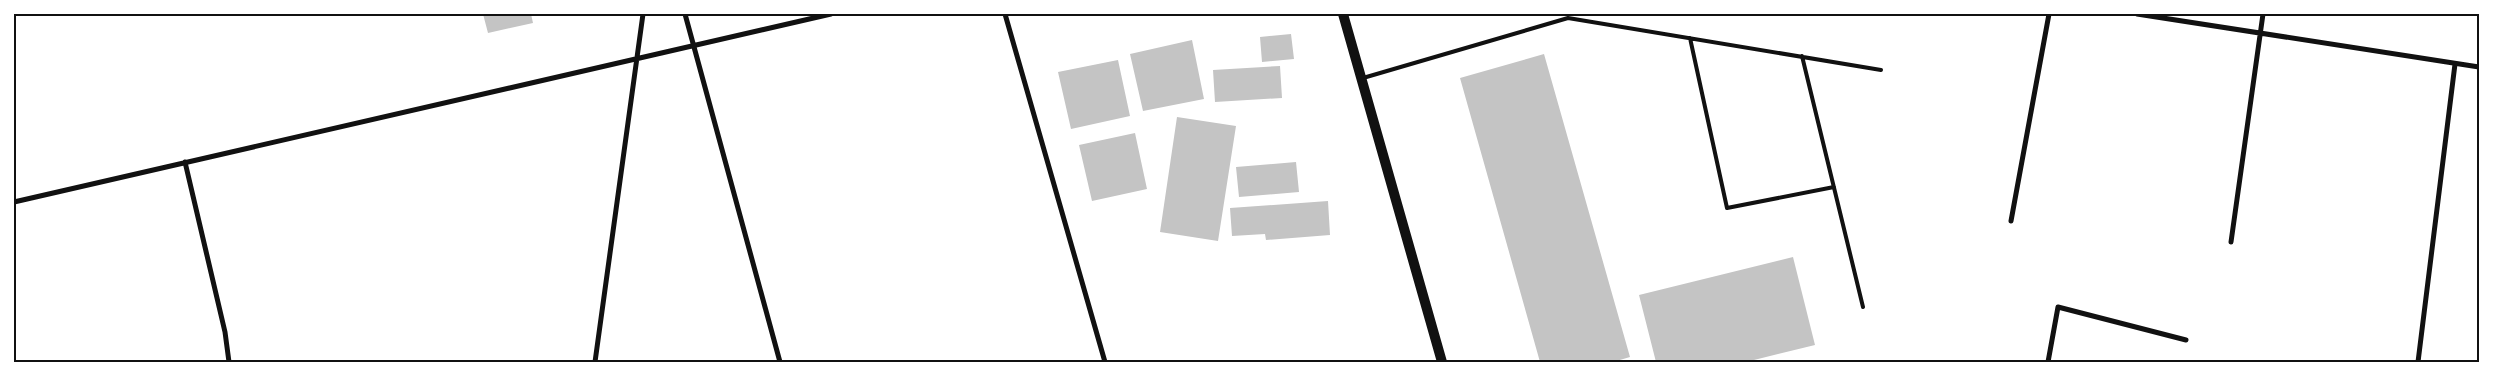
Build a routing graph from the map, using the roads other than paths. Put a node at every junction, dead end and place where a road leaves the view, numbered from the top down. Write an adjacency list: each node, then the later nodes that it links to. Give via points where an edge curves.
1 (644, 14): 13 (street)
2 (685, 14): 11 (street)
3 (831, 14): 11 (street)
4 (1006, 14): 28 (street)
5 (1343, 14): 17 (main road)
6 (2049, 14): 21 (street)
7 (2137, 14): 9 (street)
8 (2263, 14): 9 (street)
9 (2260, 33): 14 (street); 22 (street)
10 (1690, 38): 12 (lane); 17 (lane, via 1568,18); 19 (lane, via 1727,208)
11 (694, 45): 13 (street); 27 (street)
12 (1802, 56): 16 (lane); 19 (lane)
13 (636, 59): 18 (street); 26 (street)
14 (2455, 64): 15 (street); 31 (street)
15 (2479, 67)
16 (1882, 70)
17 (1362, 78): 29 (main road)
18 (185, 162): 20 (street); 25 (street, via 225,332)
19 (1834, 187): 23 (lane)
20 (14, 202)
21 (2012, 221)
22 (2231, 242)
23 (1863, 307)
24 (2186, 340): 30 (street, via 2058,306)
25 (229, 362)
26 (595, 362)
27 (780, 362)
28 (1105, 362)
29 (1442, 362)
30 (2048, 362)
31 (2418, 362)

